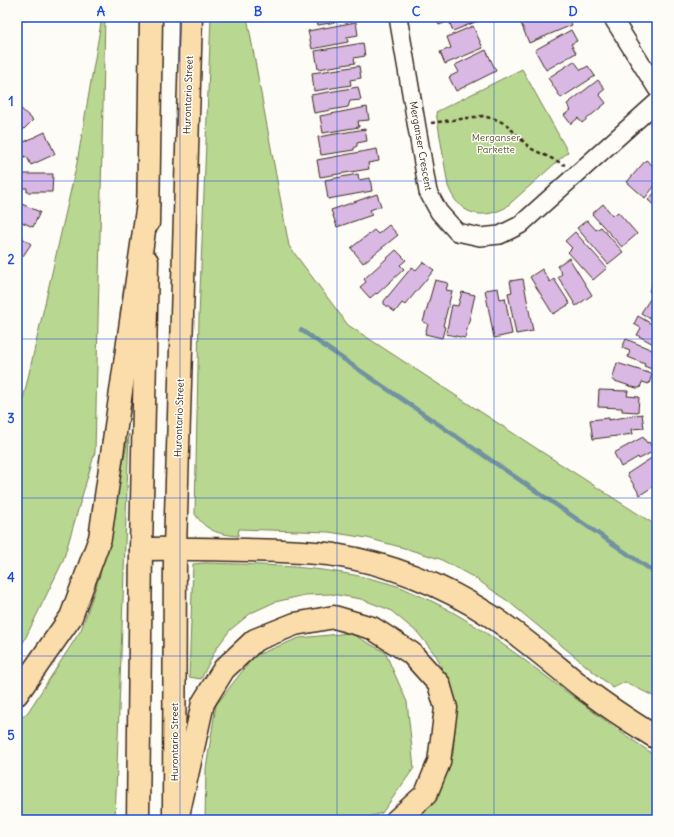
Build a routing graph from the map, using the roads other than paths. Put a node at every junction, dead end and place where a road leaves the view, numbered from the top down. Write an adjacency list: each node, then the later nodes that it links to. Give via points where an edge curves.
1 (151, 17): 7 (main road)
2 (191, 17): 8 (main road, Hurontario Street)
3 (398, 17): 6 (street, Merganser Crescent, via 428,192 439,212 457,232 480,237 500,235 520,225)
4 (612, 17): 5 (street)
5 (657, 89)
6 (657, 102)
7 (148, 203): 9 (main road); 10 (main road, via 100,538 71,617)
8 (175, 548): 9 (main road); 11 (main road, via 334,555 401,571 447,590 492,617 583,688); 13 (main road, Hurontario Street)
9 (141, 549): 12 (main road)
10 (17, 694)
11 (657, 738)
12 (138, 820)
13 (175, 820): 14 (main road, via 203,703 224,669 255,640 295,624 334,617 372,628 411,653 439,684 446,708 439,762 426,794)
14 (397, 820)

